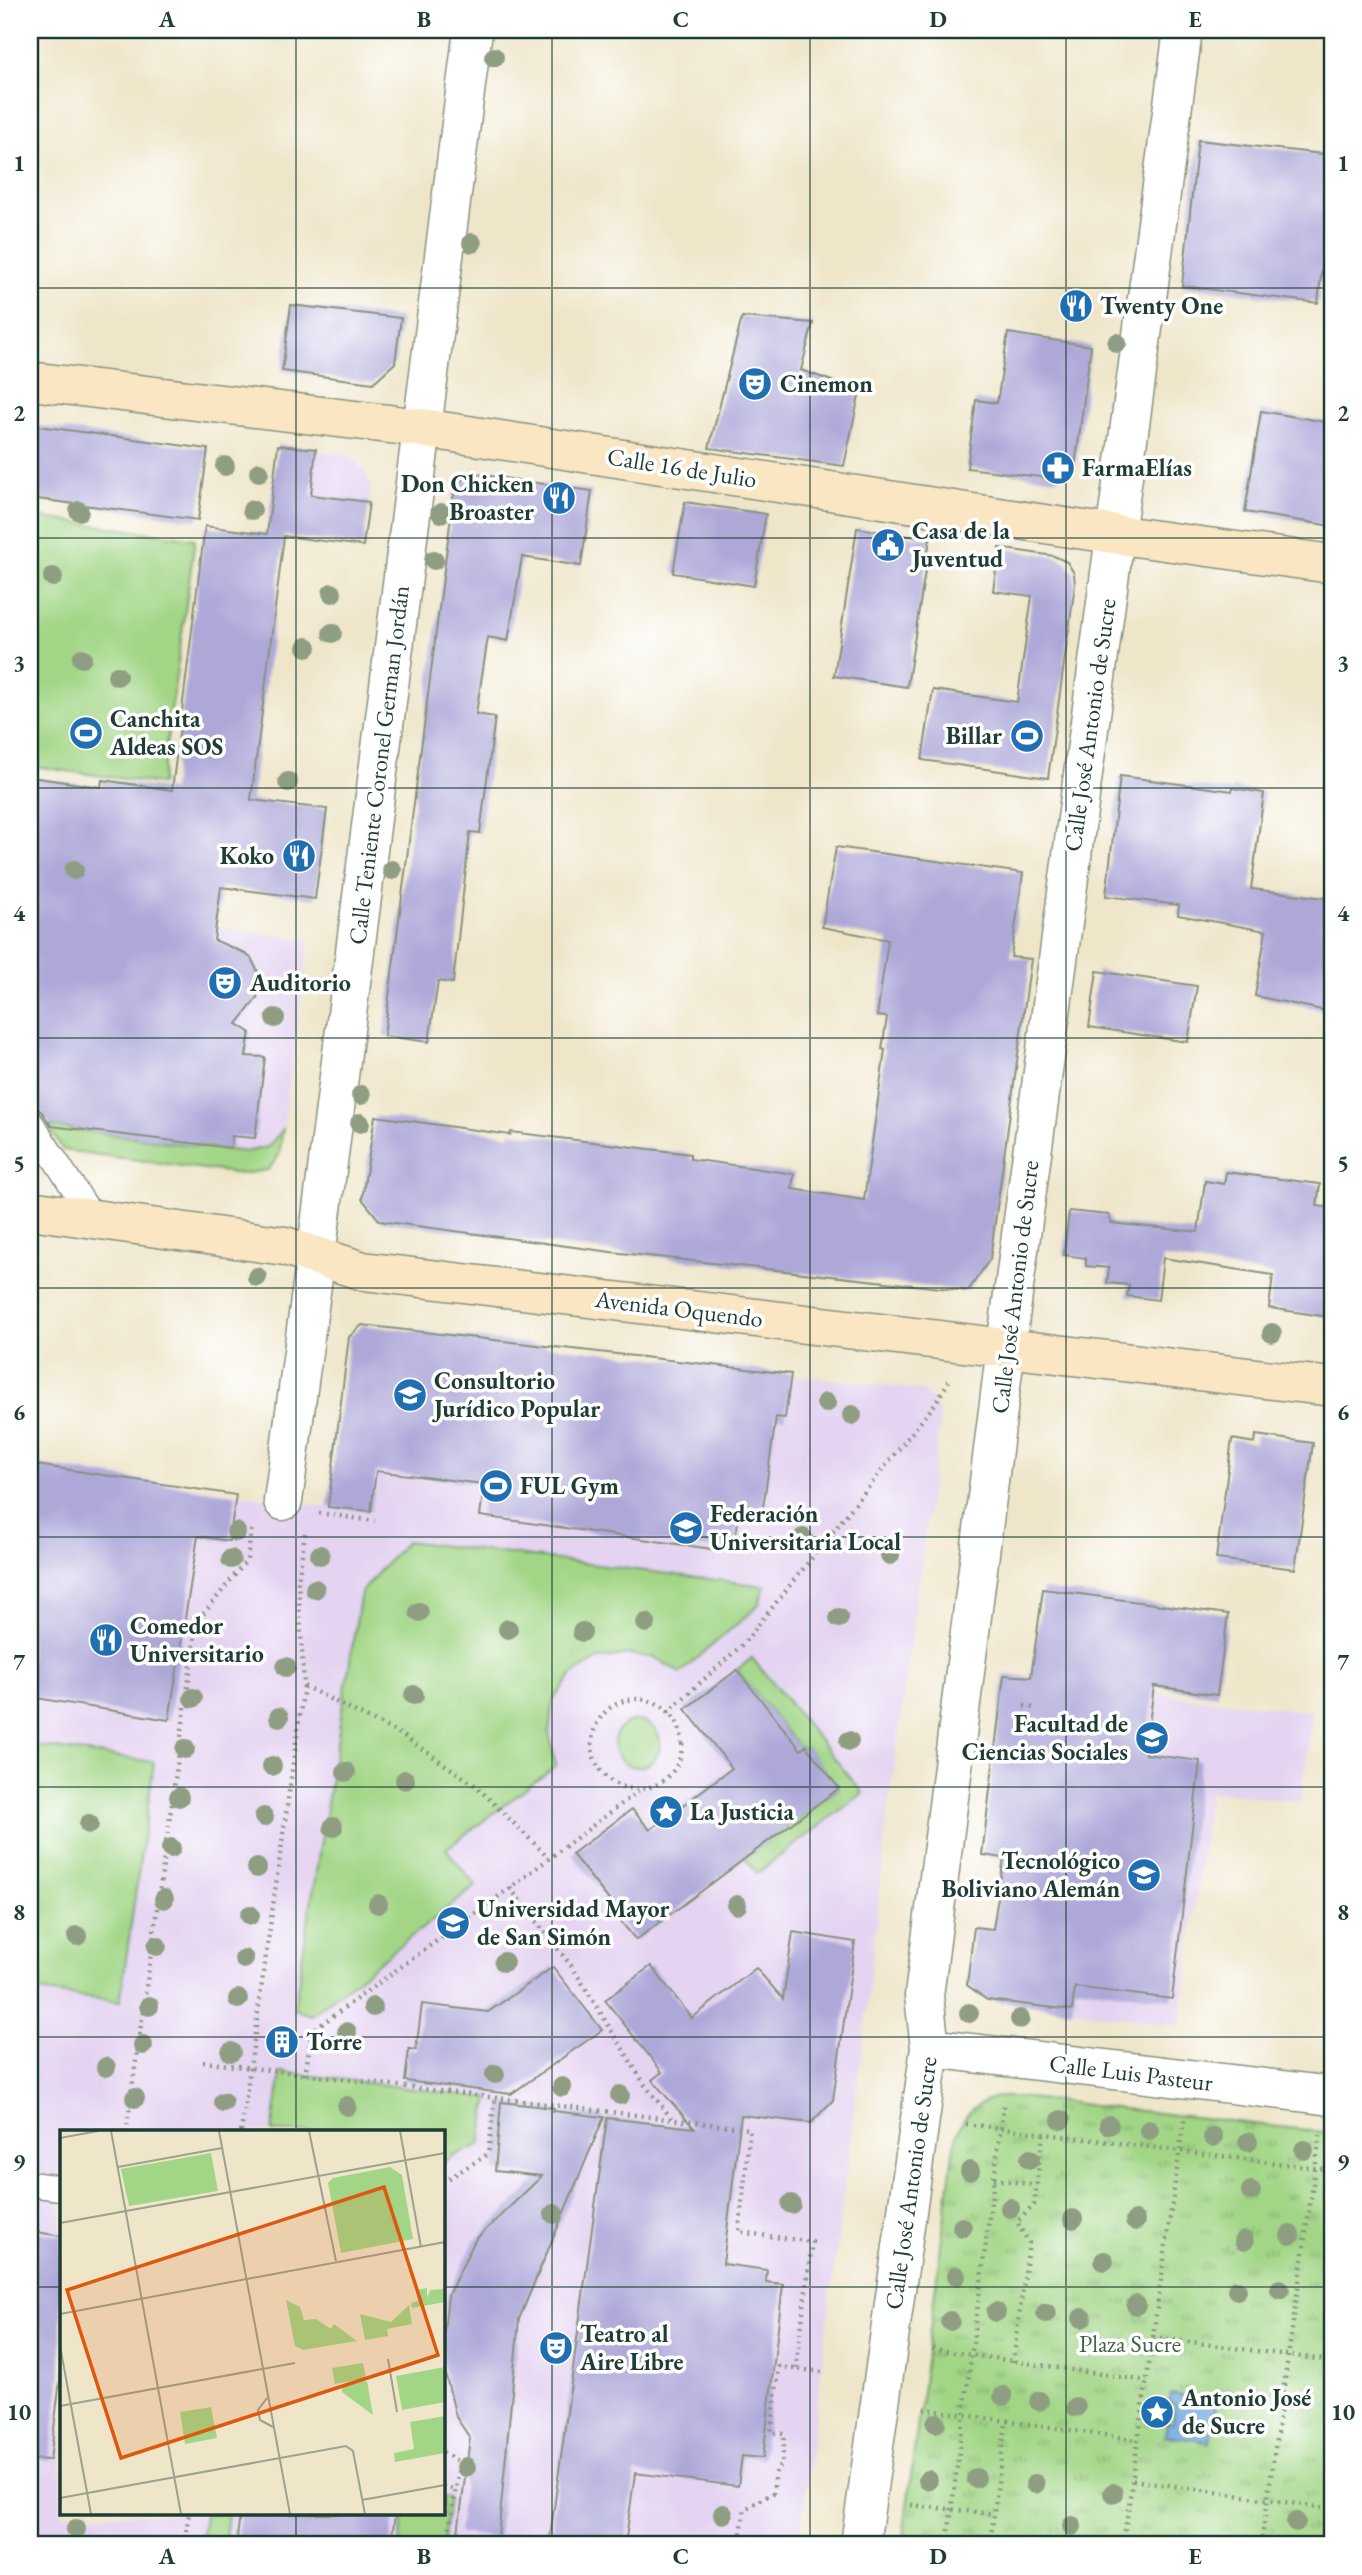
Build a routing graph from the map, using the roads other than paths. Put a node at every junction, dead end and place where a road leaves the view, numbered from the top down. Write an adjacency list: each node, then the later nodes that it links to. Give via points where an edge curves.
1 (473, 30): 4 (street, Calle Teniente Coronel German Jordán)
2 (1183, 30): 5 (street, Calle José Antonio de Sucre)
3 (30, 381): 4 (main road, Calle 16 de Julio)
4 (422, 428): 5 (main road, Calle 16 de Julio); 10 (street, Calle Teniente Coronel German Jordán)
5 (1117, 534): 6 (main road, Calle 16 de Julio); 11 (street, Calle José Antonio de Sucre)
6 (1332, 564)
7 (30, 1121): 9 (lane)
8 (30, 1210): 9 (main road, Avenida Oquendo)
9 (93, 1218): 10 (main road, Avenida Oquendo, via 285,1246)
10 (316, 1257): 11 (main road, Avenida Oquendo, via 363,1271); 13 (street, Calle Teniente Coronel German Jordán)
11 (988, 1346): 12 (main road, Avenida Oquendo); 14 (street, Calle José Antonio de Sucre, via 924,1996)
12 (1332, 1387)
13 (295, 1506)
14 (930, 2048): 15 (street, Calle Luis Pasteur); 18 (street, Calle José Antonio de Sucre)
15 (1332, 2096)
16 (30, 2184): 17 (lane)
17 (60, 2188)
18 (860, 2545)

